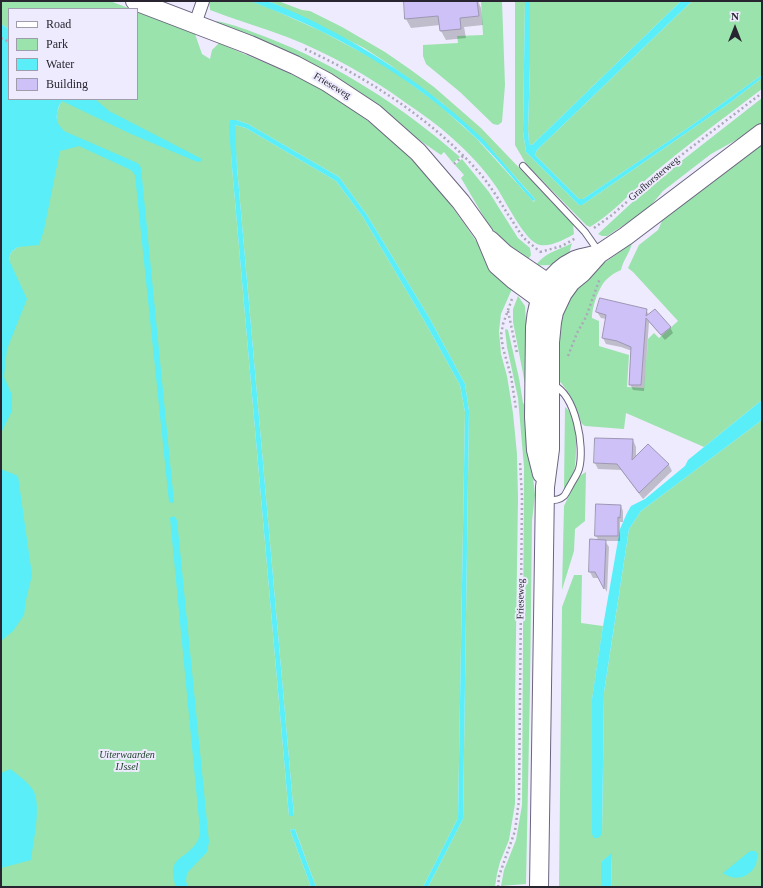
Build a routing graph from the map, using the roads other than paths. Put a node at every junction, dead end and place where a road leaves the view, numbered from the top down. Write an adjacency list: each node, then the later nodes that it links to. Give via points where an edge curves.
1 (135, 1): 3 (main road, Frieseweg)
2 (203, 1): 3 (street)
3 (195, 24): 7 (main road, Frieseweg, via 295,65 374,112 433,169 461,202 484,234 497,265 514,280)
4 (762, 133): 6 (main road)
5 (523, 166): 6 (lane, via 585,232)
6 (599, 254): 7 (main road, via 576,260 564,267); 8 (main road, via 571,282)
7 (544, 291): 8 (main road, Frieseweg); 9 (main road, via 535,327)
8 (557, 303): 9 (main road)
9 (542, 384): 10 (main road, via 550,449); 10 (lane, via 556,387 564,393 578,425 580,437 580,465 564,497 557,500)
10 (544, 493): 11 (main road)
11 (539, 887)

